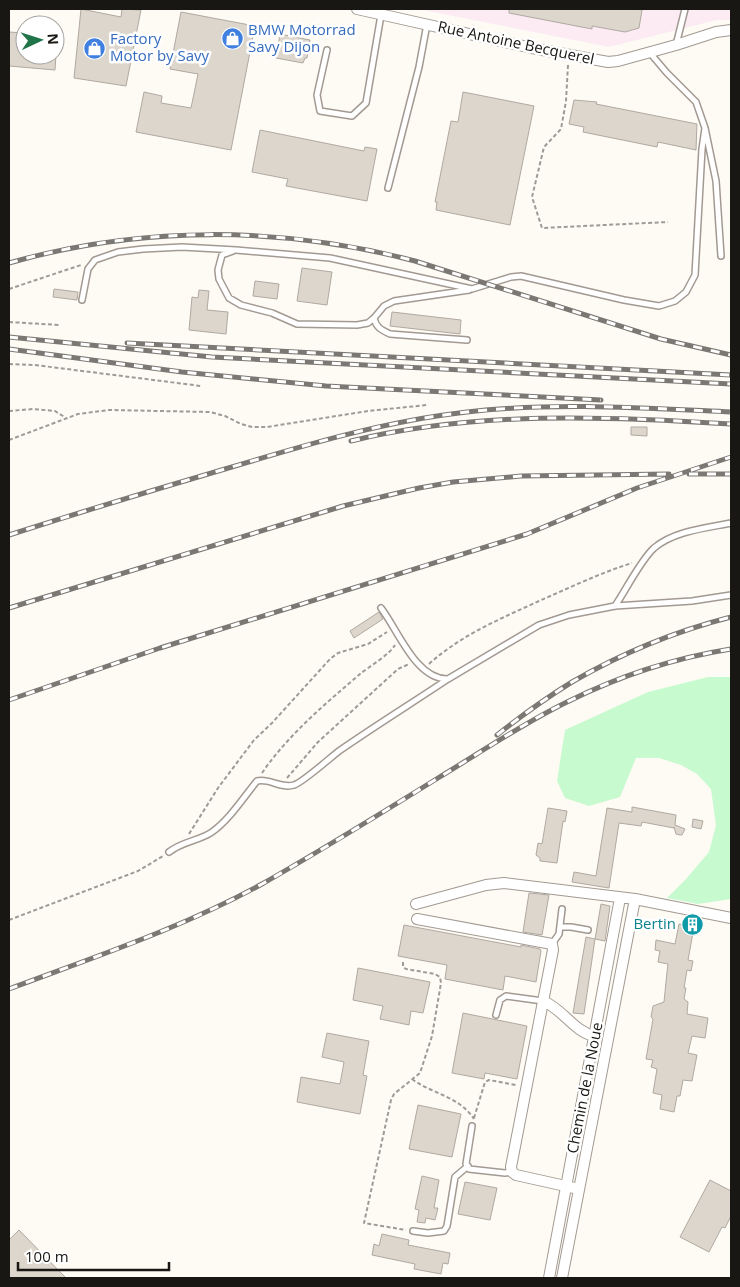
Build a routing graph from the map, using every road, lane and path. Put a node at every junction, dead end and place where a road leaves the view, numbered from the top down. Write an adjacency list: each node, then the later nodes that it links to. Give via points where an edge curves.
1 (357, 9): 3 (street, Rue Antoine Becquerel)
2 (685, 9): 6 (lane)
3 (381, 11): 4 (street, Rue Antoine Becquerel); 7 (lane, via 366,103 352,116 320,111 317,95)
4 (427, 24): 9 (street, Rue Antoine Becquerel); 11 (lane)
5 (731, 30): 6 (street, Rue Antoine Becquerel)
6 (676, 45): 8 (street, Rue Antoine Becquerel)
7 (327, 50)
8 (650, 53): 9 (street, Rue Antoine Becquerel, via 608,62); 10 (lane, via 696,102)
9 (570, 56): 12 (path, via 561,130 544,147 532,197 542,228)
10 (705, 128): 14 (lane, via 716,181); 17 (lane, via 695,275 686,292 675,301 659,306 521,276)
11 (388, 188)
12 (668, 222)
13 (236, 250): 15 (lane, via 143,249 118,252); 17 (lane, via 330,258); 19 (lane, via 222,255 218,270 229,298 241,305 297,324 357,325)
14 (721, 256)
15 (95, 260): 16 (path); 18 (lane, via 88,269)
16 (9, 289)
17 (472, 289): 19 (lane, via 394,301 384,306)
18 (82, 300)
19 (374, 318): 22 (lane, via 380,329 390,334)
20 (9, 322): 21 (path)
21 (60, 325)
22 (467, 340)
23 (9, 364): 24 (path, via 35,364)
24 (201, 386)
25 (427, 405): 27 (path, via 267,427 252,427 210,412 109,410)
26 (9, 411): 27 (path, via 55,410)
27 (66, 418): 28 (path)
28 (9, 440)
29 (731, 523): 30 (lane, via 676,536 653,549)
30 (645, 560): 32 (lane); 36 (path, via 596,577 482,627 450,646)
31 (731, 595): 32 (lane, via 665,604)
32 (615, 606): 37 (lane, via 539,625)
33 (381, 608): 34 (lane)
34 (396, 632): 35 (lane); 38 (path, via 391,652 319,709 282,748); 40 (path, via 385,633 368,644 338,653 330,659 254,740)
35 (415, 661): 36 (lane); 39 (path, via 398,669 318,742)
36 (424, 669): 37 (lane, via 439,679)
37 (448, 679): 39 (lane, via 339,751 295,785)
38 (257, 781): 39 (lane, via 272,781); 40 (lane, via 212,831)
39 (281, 786)
40 (180, 844): 41 (lane)
41 (169, 852): 48 (path, via 138,871)
42 (620, 898): 43 (street); 44 (street, via 504,884 486,885); 55 (street, Chemin de la Noue)
43 (635, 899): 46 (street); 63 (street, Chemin de la Noue)
44 (416, 904)
45 (562, 909): 49 (lane)
46 (731, 918)
47 (417, 919): 51 (street)
48 (9, 920)
49 (560, 927): 50 (lane); 51 (lane)
50 (588, 930)
51 (552, 944): 53 (street)
52 (403, 962): 56 (path, via 406,969 435,974 441,983 432,1036 420,1073)
53 (543, 1002): 54 (lane, via 506,996 500,1000); 55 (street, via 552,1005 581,1031); 57 (street)
54 (496, 1015)
55 (594, 1036): 62 (street, Chemin de la Noue)
56 (412, 1079): 58 (path, via 452,1098); 64 (path, via 391,1100 364,1223)
57 (526, 1087): 58 (path, via 485,1082); 61 (street)
58 (474, 1118): 59 (path)
59 (472, 1126): 60 (lane)
60 (468, 1166): 61 (lane, via 469,1169); 64 (lane, via 455,1177 444,1231)
61 (512, 1172): 62 (street)
62 (566, 1186): 63 (street); 65 (street, Chemin de la Noue)
63 (579, 1189): 66 (street, Chemin de la Noue)
64 (413, 1231)
65 (549, 1278)
66 (562, 1278)

